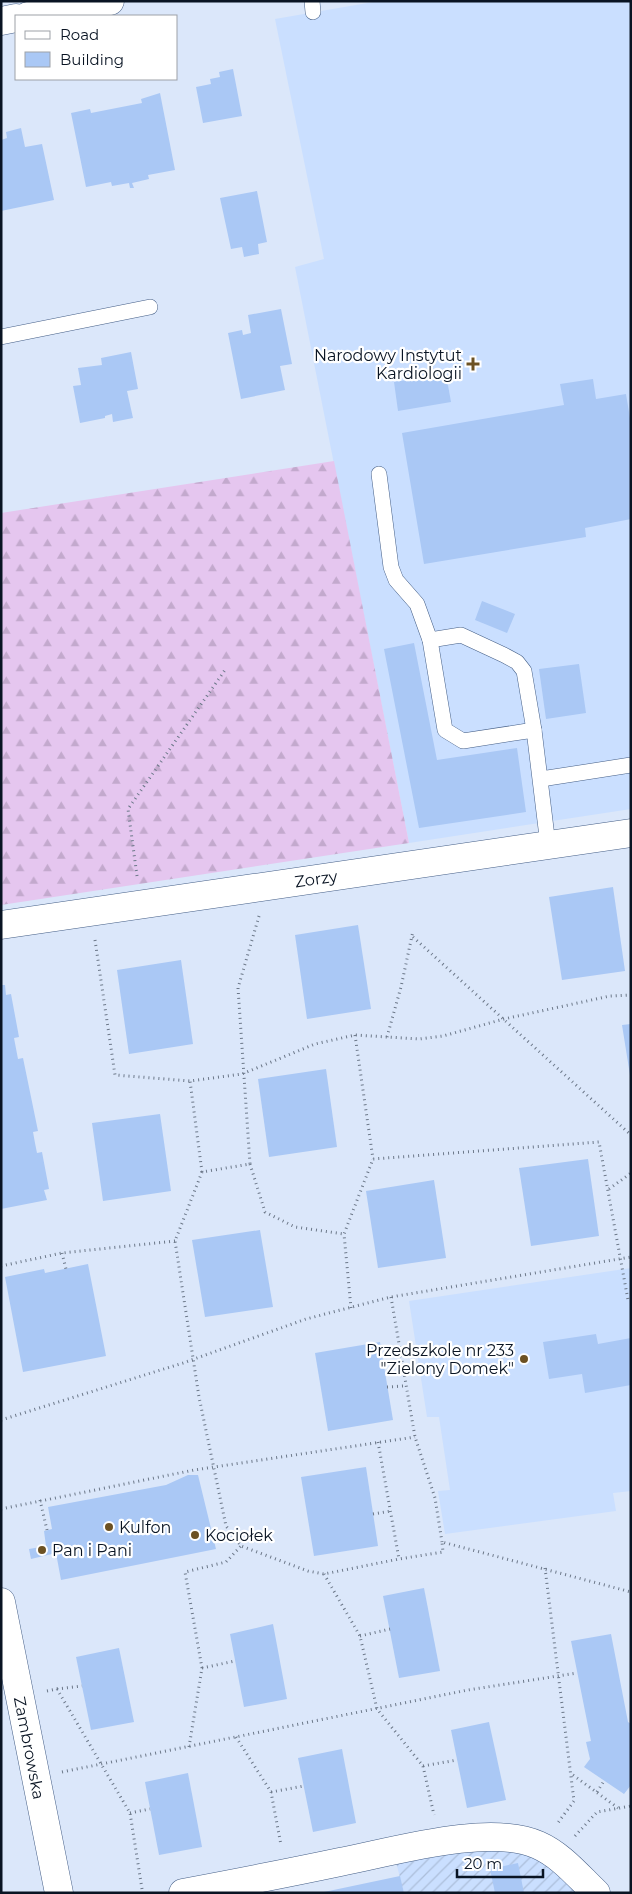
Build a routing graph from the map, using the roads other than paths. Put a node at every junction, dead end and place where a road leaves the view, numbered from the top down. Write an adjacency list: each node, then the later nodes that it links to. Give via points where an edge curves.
1 (110, 1): 2 (street)
2 (33, 15)
3 (15, 18): 4 (street)
4 (1, 21)
5 (150, 307): 6 (lane)
6 (1, 337)
7 (379, 474): 8 (lane, via 392,567 396,580 417,604)
8 (430, 640): 9 (lane, via 461,635 517,662 524,671); 9 (lane, via 445,730 463,741)
9 (534, 730): 11 (lane)
10 (631, 765): 11 (lane)
11 (541, 779): 13 (lane)
12 (631, 833): 13 (street, Zorzy)
13 (548, 845): 14 (street, Zorzy)
14 (1, 925)
15 (1, 1602): 16 (street, Zambrowska)
16 (59, 1893)
17 (184, 1893): 18 (street, via 446,1842 487,1837 510,1838 538,1845 560,1859)
18 (596, 1893)

